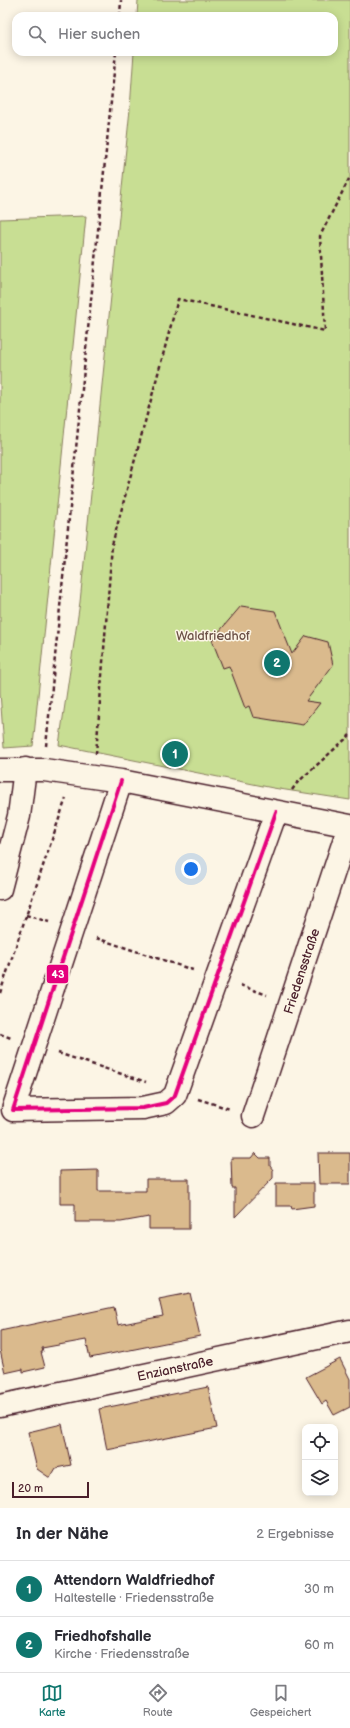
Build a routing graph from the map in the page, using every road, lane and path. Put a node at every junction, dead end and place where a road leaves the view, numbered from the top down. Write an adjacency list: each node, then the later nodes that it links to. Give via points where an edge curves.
1 (121, 0): 2 (path)
2 (120, 12)
3 (116, 56): 7 (path)
4 (350, 177): 8 (path, via 320,236 326,331 178,299 112,545 97,751)
5 (350, 735): 10 (path, via 297,783)
6 (0, 770): 7 (street, Friedensstraße)
7 (34, 770): 8 (street, Friedensstraße); 12 (street)
8 (82, 776): 9 (street, Friedensstraße); 13 (path)
9 (121, 781): 10 (street, Friedensstraße); 14 (street)
10 (276, 812): 11 (street, Friedensstraße); 15 (street)
11 (350, 826): 17 (street, Friedensstraße)
12 (0, 889)
13 (26, 915): 14 (path); 16 (path)
14 (72, 930): 15 (path); 19 (street)
15 (217, 978): 17 (path); 20 (street)
16 (0, 993)
17 (291, 1002): 21 (street, Friedensstraße)
18 (0, 1034): 19 (path)
19 (33, 1045): 20 (path); 20 (street, via 13,1110 143,1108 166,1103)
20 (176, 1092): 21 (path)
21 (253, 1116)
22 (350, 1331): 23 (street, Enzianstraße)
23 (0, 1406)

